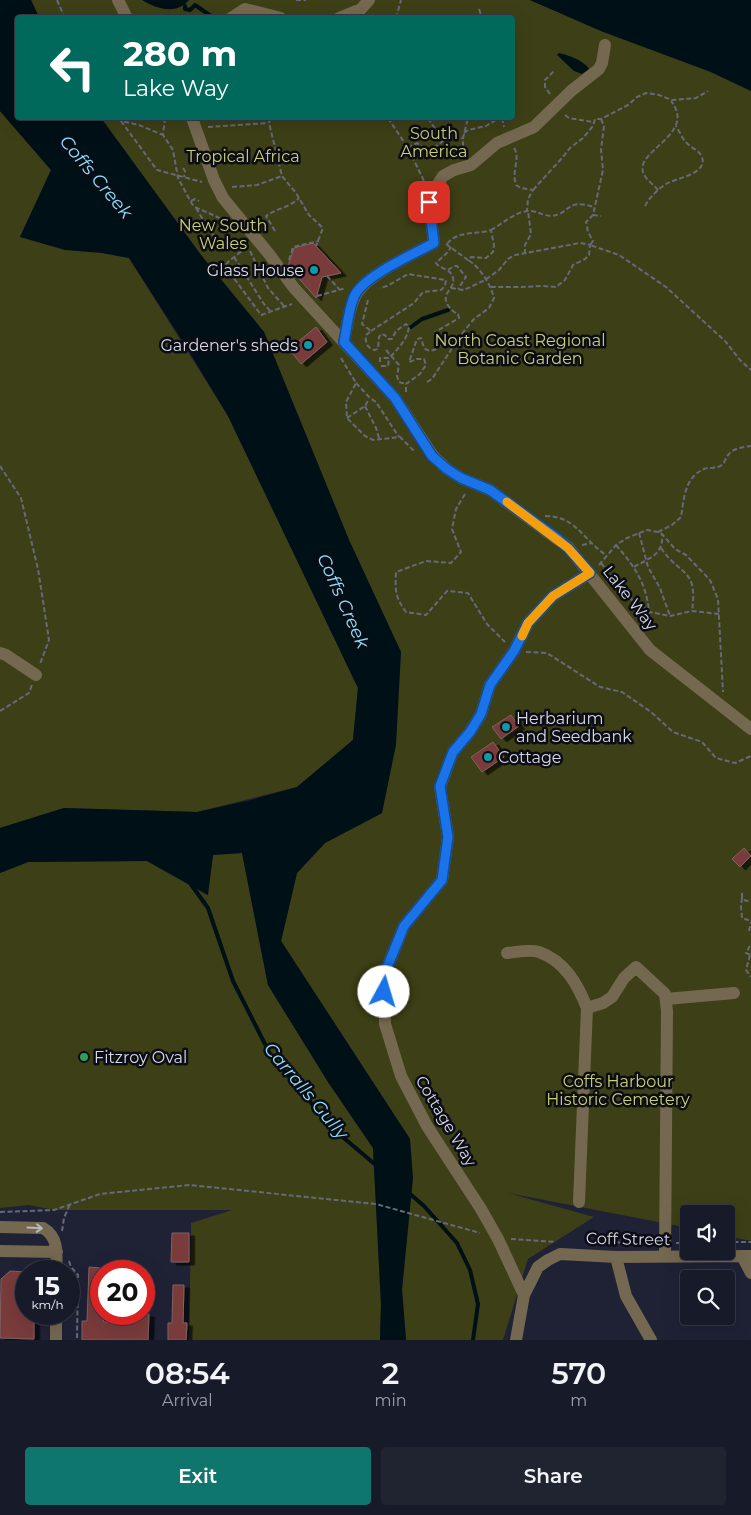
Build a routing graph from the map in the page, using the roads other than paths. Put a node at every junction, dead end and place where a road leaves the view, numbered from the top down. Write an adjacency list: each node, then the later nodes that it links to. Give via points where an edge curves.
1 (118, 0): 3 (street)
2 (370, 0): 6 (street, via 361,9)
3 (126, 15)
4 (235, 15): 5 (street, via 245,8)
5 (271, 15)
6 (346, 15)
7 (605, 44): 9 (street, via 599,69 534,127 497,144 476,162 443,176 428,208 434,243 373,277 358,292)
8 (194, 123): 9 (street, Lake Way, via 217,185 234,214 252,240 310,299)
9 (344, 342): 10 (street, Lake Way, via 395,398 432,456 461,478 490,490 558,539)
10 (590, 573): 13 (street, Lake Way, via 650,650); 27 (street, Cottage Way, via 553,596 528,623 514,651 490,685 481,714 453,752 440,786 448,837 442,880 404,926 384,975 385,1024 401,1076 427,1126 498,1239)
11 (0, 652): 12 (street)
12 (36, 675)
13 (751, 729)
14 (507, 953): 17 (street, via 538,952 554,960 569,973)
15 (734, 993): 16 (street)
16 (666, 1000): 17 (street, via 665,994 636,967 612,997); 22 (street)
17 (587, 1008): 18 (street)
18 (579, 1202)
19 (0, 1227): 21 (street, one-way to 21, via 44,1228 55,1240)
20 (0, 1251): 21 (street)
21 (56, 1251): 25 (street)
22 (665, 1256): 23 (street, Coff Street); 24 (street, Coff Street)
23 (746, 1256): 26 (street)
24 (616, 1257): 27 (street, Coff Street, via 560,1254 538,1267); 31 (street, via 626,1296)
25 (56, 1260)
26 (751, 1273)
27 (524, 1295): 30 (street)
28 (56, 1325): 29 (street)
29 (56, 1340)
30 (516, 1340)
31 (651, 1340)

